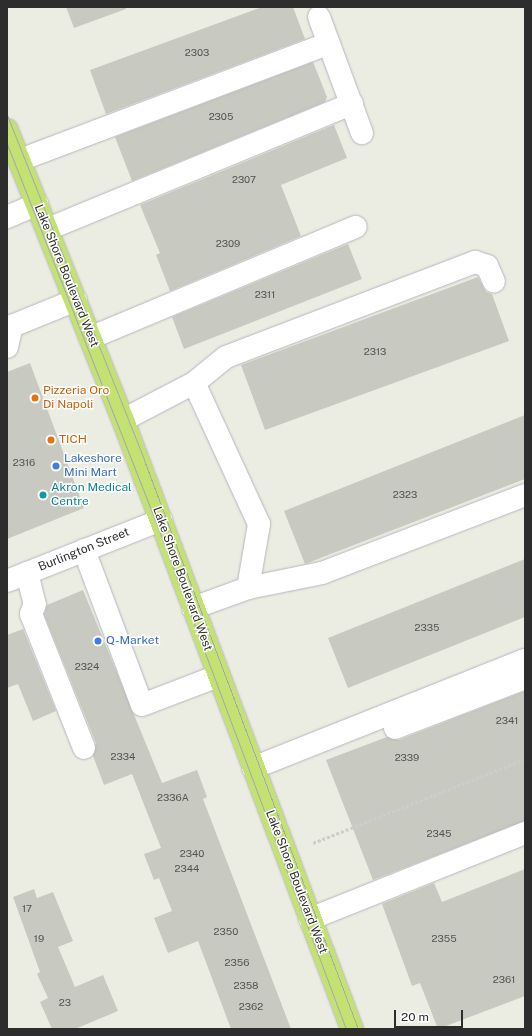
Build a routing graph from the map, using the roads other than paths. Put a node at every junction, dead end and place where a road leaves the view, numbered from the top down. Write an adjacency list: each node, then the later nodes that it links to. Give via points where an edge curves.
1 (320, 17): 2 (street)
2 (329, 43): 3 (street); 6 (street)
3 (352, 104): 5 (street); 10 (street)
4 (7, 130): 6 (main road, Lake Shore Boulevard West)
5 (362, 133)
6 (20, 160): 7 (main road, Lake Shore Boulevard West)
7 (37, 204): 8 (street); 10 (main road, Lake Shore Boulevard West)
8 (7, 216)
9 (356, 227): 14 (street)
10 (48, 230): 12 (main road, Lake Shore Boulevard West)
11 (494, 282): 16 (street, via 487,266 475,262 226,357)
12 (76, 300): 13 (street); 14 (main road, Lake Shore Boulevard West)
13 (9, 317): 15 (street)
14 (90, 338): 17 (main road, Lake Shore Boulevard West)
15 (7, 347)
16 (194, 382): 17 (street); 22 (street, via 259,524)
17 (123, 420): 19 (main road, Lake Shore Boulevard West)
18 (525, 495): 22 (street, via 322,572)
19 (161, 520): 20 (street, Burlington Street); 23 (main road, Lake Shore Boulevard West)
20 (84, 550): 21 (street, Burlington Street); 25 (street, via 142,705)
21 (17, 577): 27 (street, via 35,604 31,614)
22 (248, 588): 23 (street)
23 (193, 608): 25 (main road, Lake Shore Boulevard West)
24 (525, 660): 28 (street)
25 (218, 676): 28 (main road, Lake Shore Boulevard West)
26 (525, 678): 28 (street)
27 (84, 748)
28 (255, 774): 31 (main road, Lake Shore Boulevard West)
29 (525, 833): 31 (street)
30 (525, 848): 31 (street)
31 (312, 925): 32 (main road, Lake Shore Boulevard West)
32 (352, 1029)

